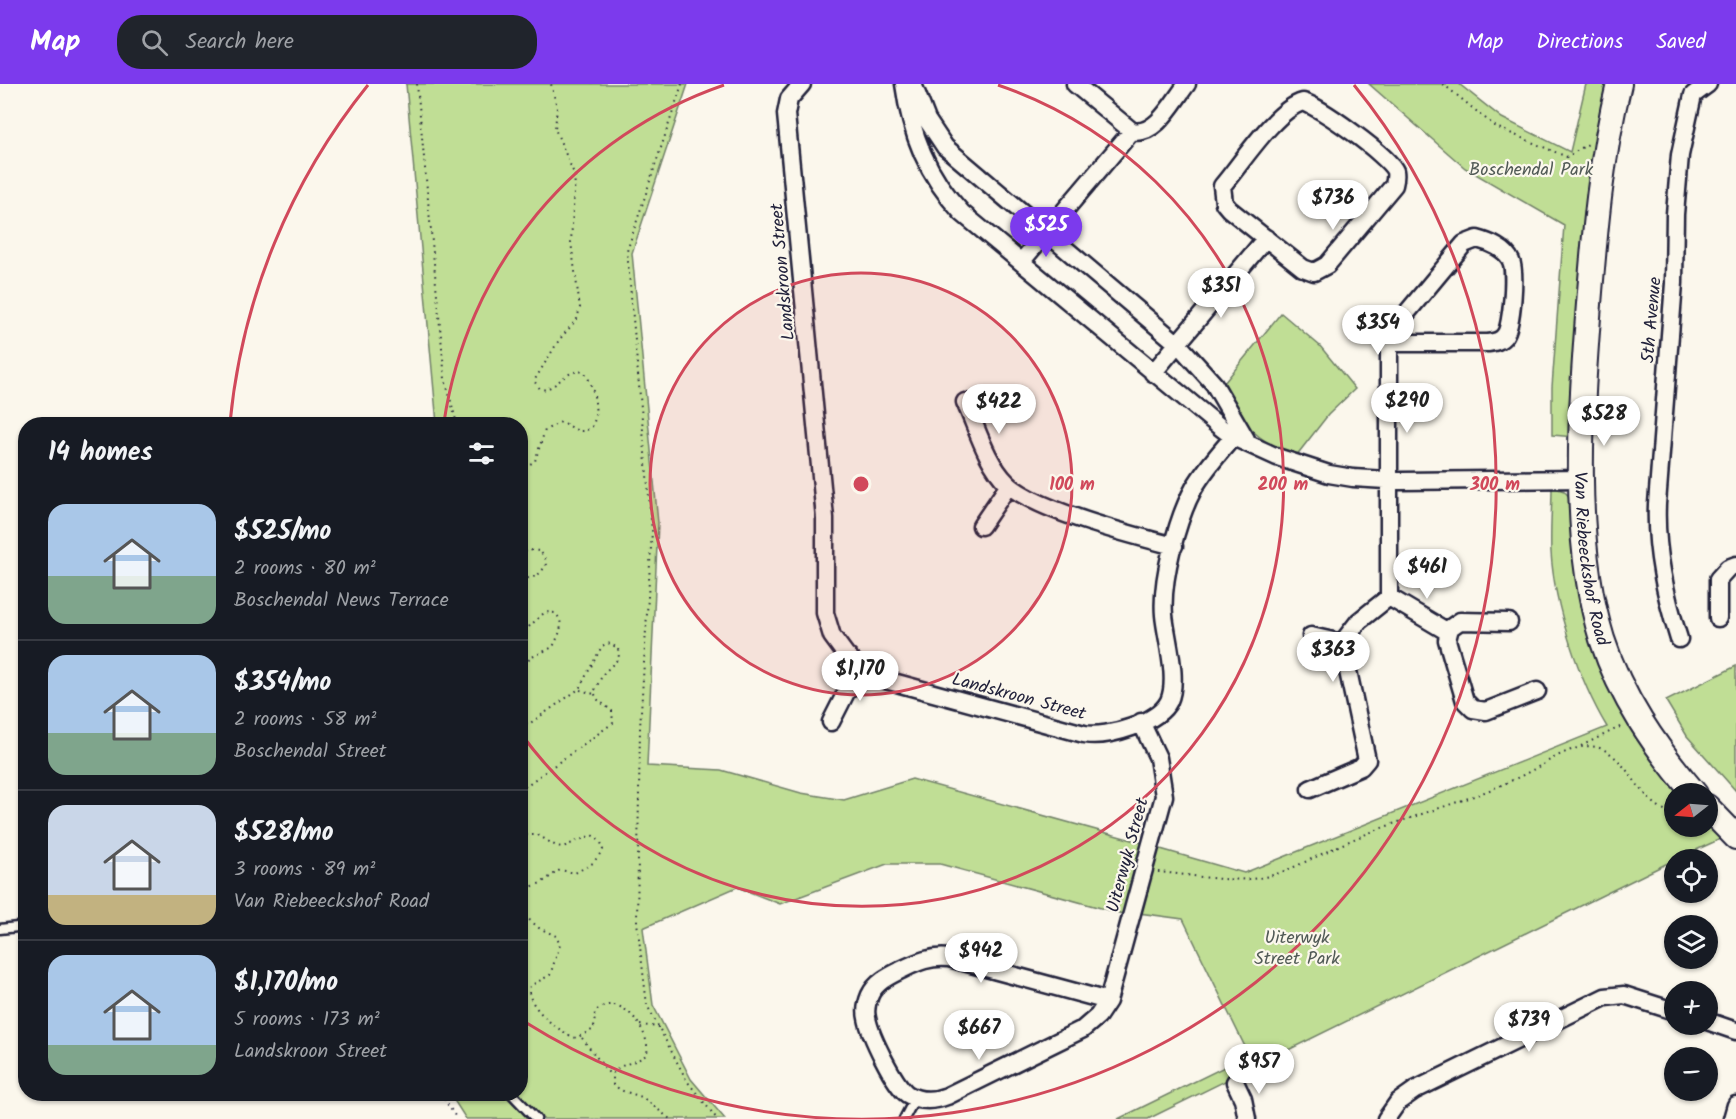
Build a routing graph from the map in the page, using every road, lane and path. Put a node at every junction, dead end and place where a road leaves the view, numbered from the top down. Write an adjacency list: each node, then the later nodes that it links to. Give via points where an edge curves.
1 (417, 84): 21 (path, via 445,379)
2 (551, 84): 23 (path, via 557,107 555,129 575,176 571,242 579,308 577,319 534,381 541,390 549,389 569,373 584,372 594,390 596,417 584,432 561,422 545,430 542,447)
3 (682, 84): 68 (path, via 627,251 651,531 640,728 637,922 648,1005)
4 (802, 84): 41 (street, Landskroon Street, via 789,99 786,114 825,518 823,601 832,636)
5 (904, 84): 16 (street, via 915,140 940,187 962,213)
6 (913, 84): 14 (street, via 927,120 945,147)
7 (1075, 84): 12 (street)
8 (1187, 84): 12 (street, via 1154,126 1145,132)
9 (1443, 84): 13 (path, via 1496,127 1568,157)
10 (1619, 84): 13 (street, Van Riebeeckshof Road)
11 (1708, 84): 38 (street, 5th Avenue, via 1693,95 1680,155 1657,514 1664,584)
12 (1132, 131): 14 (street)
13 (1608, 131): 24 (street, Van Riebeeckshof Road, via 1597,210 1584,369)
14 (1045, 232): 16 (street); 18 (street)
15 (1266, 238): 15 (street, via 1229,209 1224,203 1222,186 1279,117 1294,105 1303,102 1318,107 1386,159 1395,171 1394,185 1320,270 1309,272); 18 (street)
16 (1021, 262): 19 (street)
17 (1389, 343): 17 (street, via 1488,343 1501,339 1509,324 1513,276 1507,255 1481,240 1468,241 1395,327); 25 (street)
18 (1178, 344): 19 (street); 22 (street, via 1214,384)
19 (1153, 373): 22 (street)
20 (964, 402): 26 (street, via 992,461)
21 (456, 417)
22 (1236, 434): 25 (street, via 1284,460 1329,474); 28 (street, Landskroon Street, via 1193,490)
23 (528, 465)
24 (1583, 479): 25 (street); 45 (street, Van Riebeeckshof Road, via 1585,558 1595,613 1612,667)
25 (1390, 481): 32 (street)
26 (1009, 485): 27 (street); 28 (street, via 1061,512)
27 (981, 526)
28 (1174, 546): 47 (street, Landskroon Street, via 1163,605 1171,693 1159,713)
29 (528, 550): 31 (path, via 540,551 546,566 537,576)
30 (1736, 565): 33 (street, via 1718,579)
31 (528, 578)
32 (1389, 597): 36 (street); 39 (street, via 1359,621)
33 (1718, 618)
34 (1509, 622): 36 (street, via 1460,621)
35 (528, 627): 40 (path, via 545,612 555,612 562,624 553,647)
36 (1448, 632): 43 (street, via 1465,700 1473,709 1486,711)
37 (1311, 636): 39 (street)
38 (1679, 639)
39 (1342, 643): 52 (street, via 1366,760 1361,767)
40 (528, 661)
41 (859, 667): 46 (street); 47 (street, Landskroon Street, via 882,679 1084,734 1105,735)
42 (576, 691): 44 (path, via 583,689); 44 (path, via 598,651 613,644 618,648 619,658 603,674 594,692); 48 (path)
43 (1537, 691)
44 (596, 696): 51 (path, via 612,711 613,723)
45 (1639, 720): 49 (path); 50 (street, Van Riebeeckshof Road)
46 (831, 722)
47 (1141, 722): 57 (street, Uiterwyk Street, via 1158,758 1164,796)
48 (528, 724)
49 (1579, 747): 53 (path, via 1594,746 1611,755 1644,795); 57 (path, via 1501,787 1360,836 1275,874 1248,880)
50 (1686, 783)
51 (528, 784)
52 (1310, 789)
53 (1664, 810)
54 (1718, 818): 56 (street)
55 (528, 835): 58 (path, via 538,834 562,847 592,835 601,842 603,850 581,872 560,870)
56 (1736, 837)
57 (1143, 871): 64 (street, Uiterwyk Street)
58 (528, 888)
59 (528, 919): 62 (path, via 556,936 560,945 550,975 533,982)
60 (18, 927): 61 (lane)
61 (0, 929)
62 (528, 991)
63 (528, 991): 70 (path, via 529,997 568,1036)
64 (1108, 1001): 73 (street, Uiterwyk Street, via 1083,1029 947,1096 932,1100); 73 (street, via 949,958 925,959 887,977 870,996 867,1018 896,1082)
65 (1664, 1008): 83 (street, via 1624,995 1605,997 1415,1090 1398,1102)
66 (640, 1025): 68 (path); 70 (path, via 625,1010 608,1004 595,1012 594,1029); 71 (path, via 647,1041 647,1054 634,1063 621,1065)
67 (1718, 1025): 69 (street)
68 (659, 1027): 80 (path, via 687,1081)
69 (1736, 1031)
70 (579, 1038): 71 (path, via 585,1040)
71 (612, 1078): 79 (path, via 617,1089 642,1097)
72 (1235, 1082): 82 (street)
73 (915, 1098): 81 (lane)
74 (445, 1101): 77 (path)
75 (519, 1101): 78 (lane)
76 (1736, 1105): 84 (street)
77 (457, 1119)
78 (536, 1119)
79 (670, 1119)
80 (717, 1119)
81 (904, 1119)
82 (1247, 1119)
83 (1386, 1119)
84 (1732, 1119)

